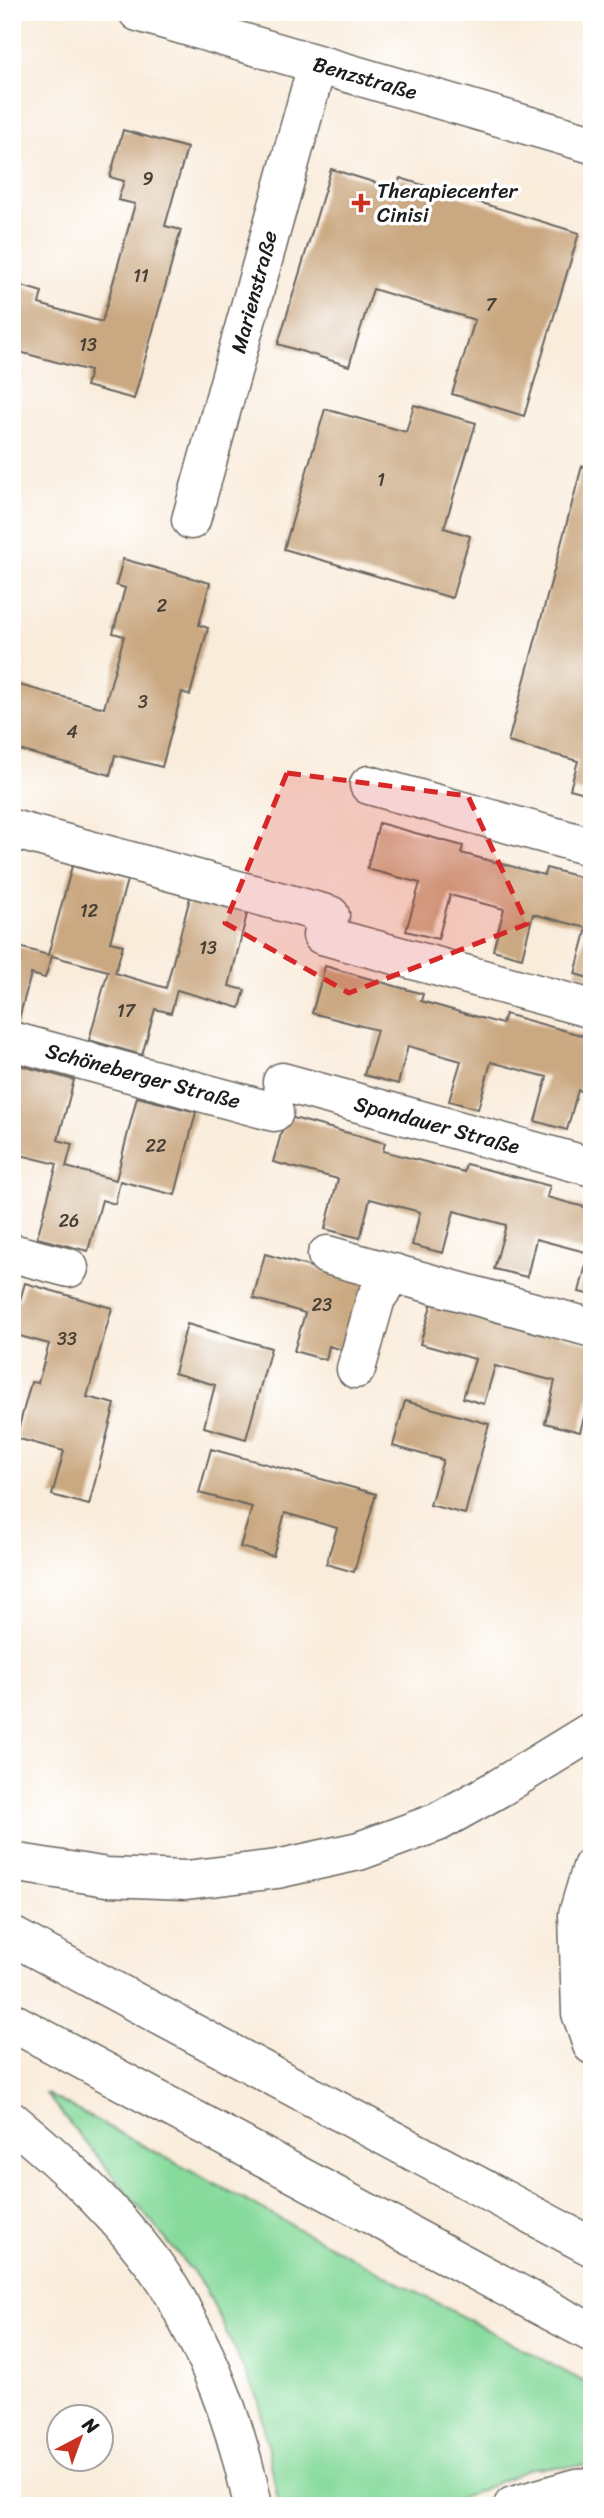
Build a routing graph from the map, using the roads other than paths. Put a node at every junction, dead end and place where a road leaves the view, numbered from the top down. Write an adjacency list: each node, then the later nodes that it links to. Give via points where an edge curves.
1 (138, 12): 2 (main road, Benzstraße)
2 (317, 65): 3 (main road, Benzstraße); 4 (main road, Marienstraße)
3 (592, 144)
4 (191, 520)
5 (369, 785): 7 (main road)
6 (12, 828): 8 (main road)
7 (592, 847)
8 (592, 1009)
9 (12, 1041): 10 (main road, Schöneberger Straße)
10 (278, 1097): 11 (main road, Spandauer Straße)
11 (592, 1167)
12 (12, 1253): 14 (main road)
13 (327, 1255): 15 (main road)
14 (69, 1268)
15 (394, 1273): 16 (main road); 17 (main road, via 376,1298)
16 (592, 1328)
17 (356, 1369)
18 (592, 1731): 19 (main road, via 438,1822 359,1851 277,1869 186,1880 107,1877)
19 (12, 1861)
20 (592, 1867): 23 (main road, via 578,1914 581,2013)
21 (12, 1936): 25 (main road)
22 (12, 2022): 26 (main road)
23 (592, 2045)
24 (12, 2121): 28 (main road, via 68,2168 168,2283 210,2362 244,2458)
25 (592, 2247)
26 (592, 2333)
27 (592, 2487): 29 (main road)
28 (253, 2506)
29 (513, 2506)

